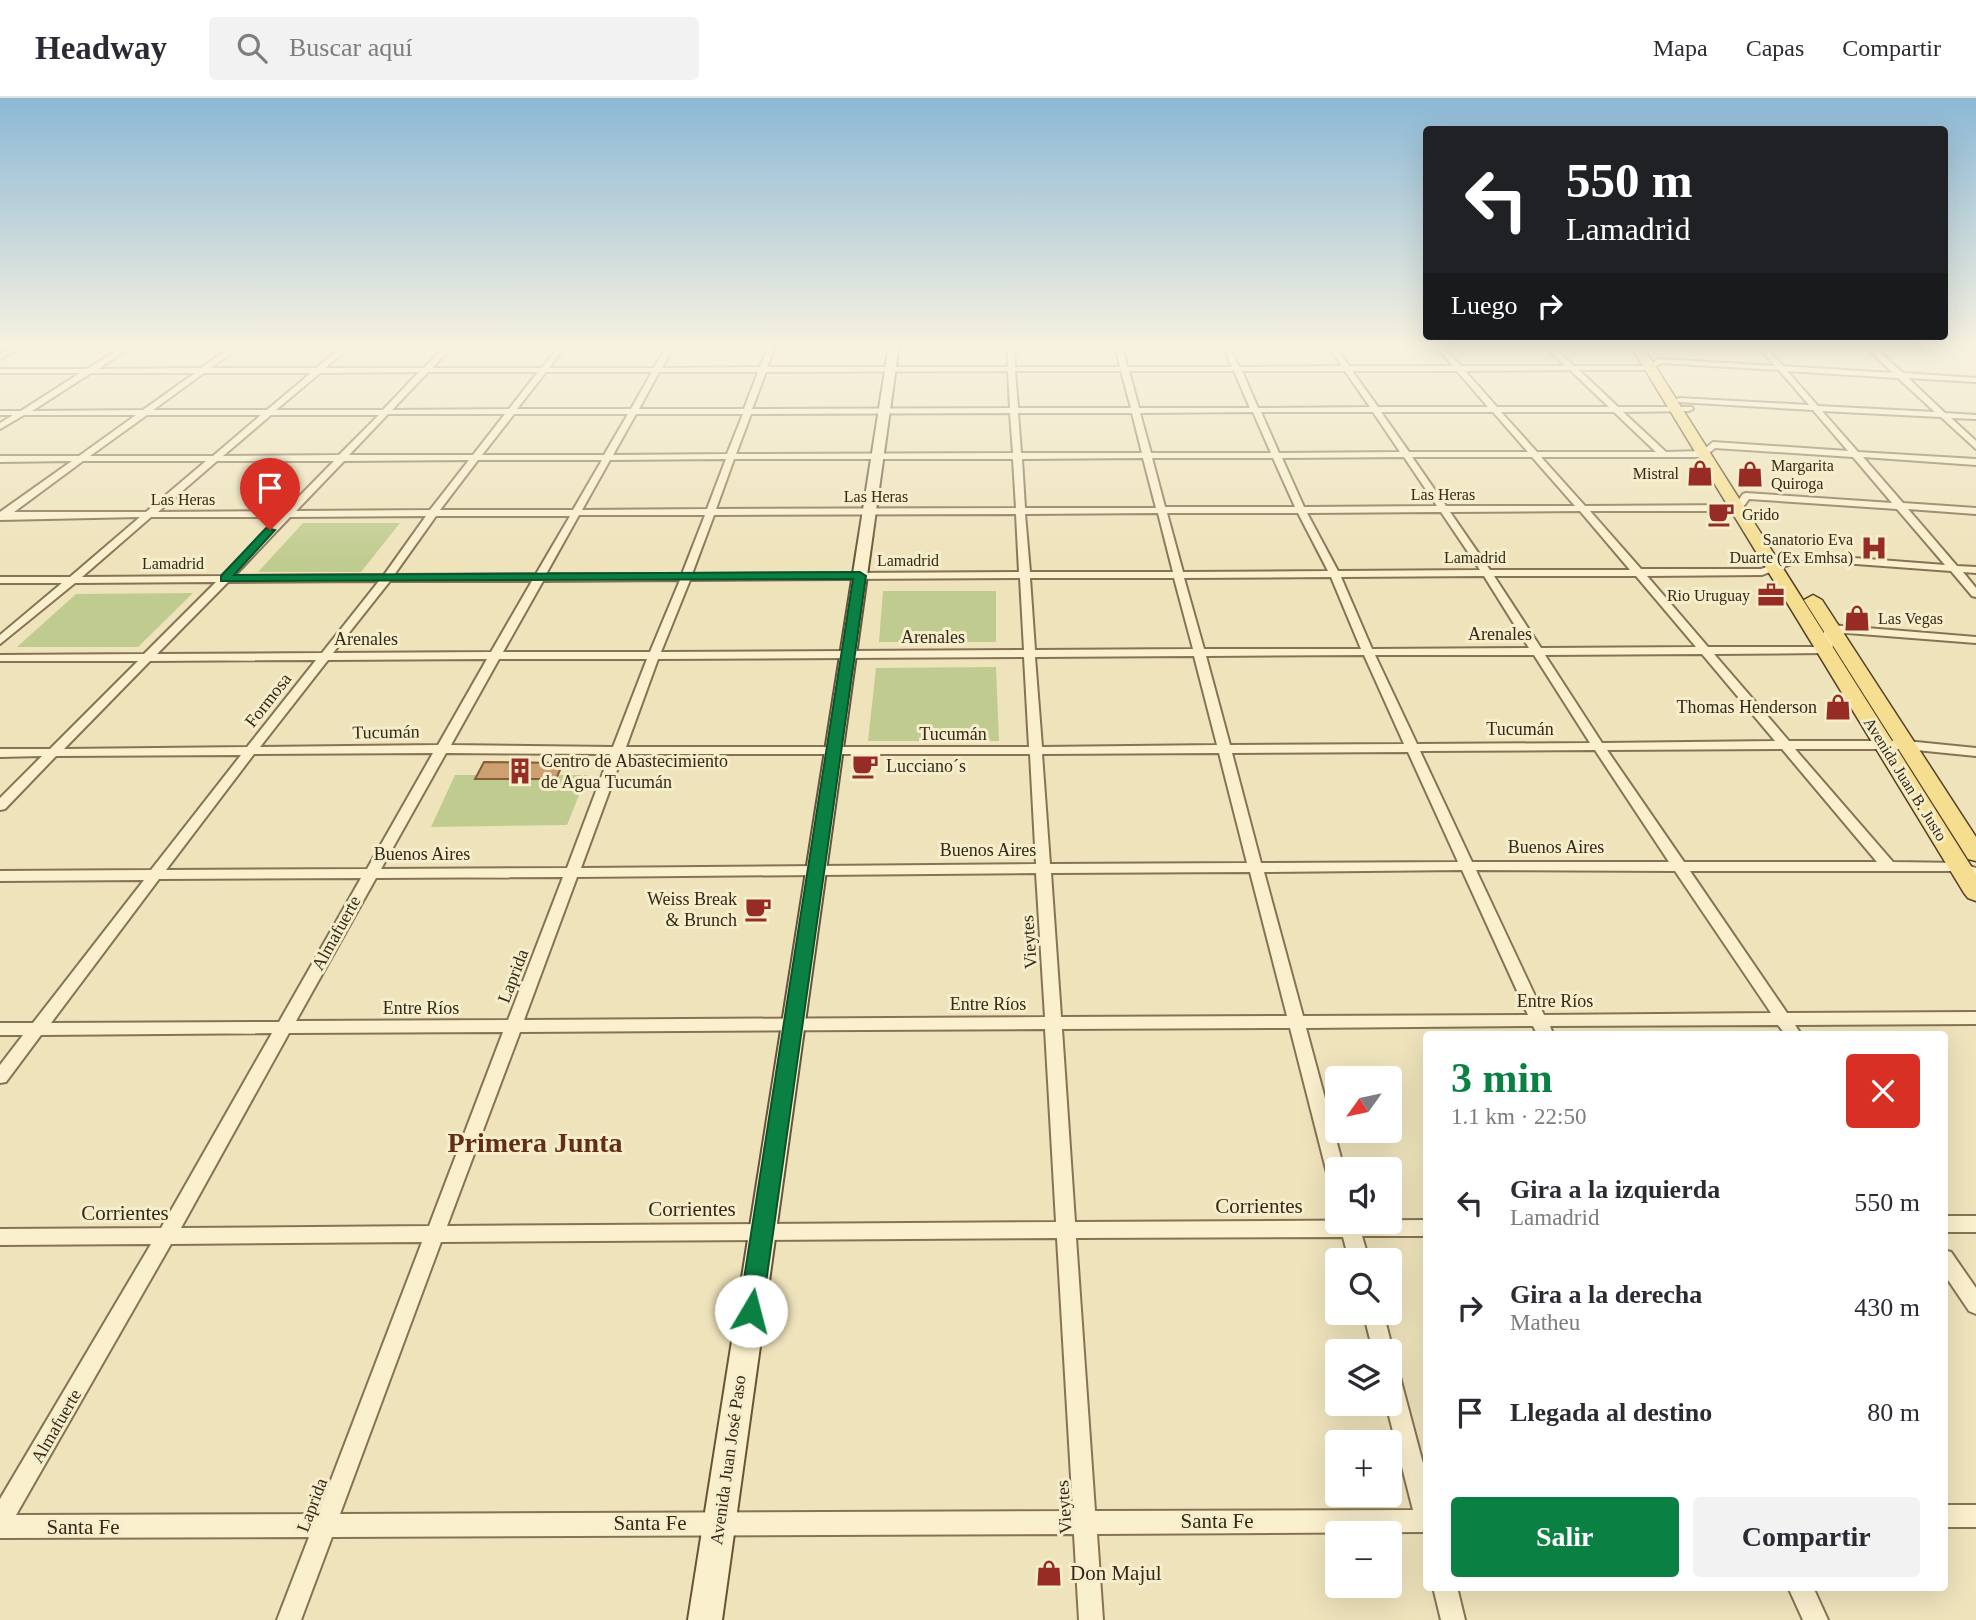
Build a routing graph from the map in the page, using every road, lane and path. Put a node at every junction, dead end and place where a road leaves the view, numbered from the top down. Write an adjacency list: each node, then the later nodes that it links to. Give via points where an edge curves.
1 (17, 416): 18 (street)
2 (140, 416): 35 (street)
3 (264, 416): 32 (street)
4 (380, 416): 33 (street)
5 (509, 416): 29 (street, Formosa)
6 (629, 416): 30 (street, Almafuerte)
7 (746, 416): 31 (street, Laprida)
8 (883, 416): 26 (main road, Avenida Juan José Paso)
9 (1014, 416): 27 (street, Vieytes)
10 (1137, 416): 28 (street)
11 (1259, 416): 24 (street)
12 (1379, 416): 25 (street)
13 (1501, 416): 21 (street)
14 (1623, 416): 22 (street)
15 (1687, 416): 20 (main road, Avenida Juan B. Justo)
16 (1821, 416): 23 (street)
17 (1943, 416): 19 (street)
18 (0, 427)
19 (1976, 446)
20 (1708, 449): 22 (street); 23 (street); 37 (main road, Avenida Juan B. Justo)
21 (1533, 454): 22 (street); 25 (street); 40 (street)
22 (1664, 454)
23 (1854, 454): 36 (street); 38 (street)
24 (1277, 455): 25 (street); 28 (street); 42 (street)
25 (1405, 455): 39 (street)
26 (877, 456): 27 (street); 31 (street); 46 (main road, Avenida Juan José Paso)
27 (1017, 456): 28 (street); 43 (street, Vieytes)
28 (1147, 456): 41 (street)
29 (477, 457): 30 (street); 33 (street); 47 (street, Formosa)
30 (606, 457): 31 (street); 48 (street, Almafuerte)
31 (730, 457): 45 (street, Laprida)
32 (215, 458): 33 (street); 35 (street); 49 (street)
33 (339, 458): 50 (street)
34 (0, 459): 35 (street)
35 (81, 459): 51 (street)
36 (1976, 462)
37 (1742, 502): 38 (street, Las Heras); 40 (street, Las Heras); 52 (main road, Avenida Juan B. Justo)
38 (1903, 506): 44 (street, Las Heras); 53 (street)
39 (1442, 509): 40 (street, Las Heras); 42 (street, Las Heras); 56 (street)
40 (1581, 509): 55 (street)
41 (1162, 510): 42 (street, Las Heras); 43 (street, Las Heras); 59 (street)
42 (1301, 510): 57 (street)
43 (1021, 511): 46 (street, Las Heras); 58 (street, Vieytes)
44 (1976, 511)
45 (708, 512): 46 (street, Las Heras); 48 (street, Las Heras); 62 (street, Laprida)
46 (869, 512): 60 (main road, Avenida Juan José Paso)
47 (433, 513): 48 (street, Las Heras); 50 (street, Las Heras); 63 (street, Formosa)
48 (573, 513): 61 (street, Almafuerte)
49 (149, 514): 50 (street, Las Heras); 51 (street, Las Heras); 64 (street)
50 (284, 514): 65 (street)
51 (1, 516)
52 (1781, 565): 53 (street, Lamadrid, via 1801,557); 55 (street, Lamadrid, via 1762,572); 68 (main road, Avenida Juan B. Justo); 72 (main road, Avenida Juan B. Justo)
53 (1956, 569): 54 (street, Lamadrid); 67 (street)
54 (1976, 570)
55 (1638, 572): 56 (street, Lamadrid); 71 (street)
56 (1487, 573): 57 (street, Lamadrid); 73 (street)
57 (1335, 574): 59 (street, Lamadrid); 74 (street)
58 (1025, 575): 59 (street, Lamadrid); 60 (street, Lamadrid); 76 (street, Vieytes)
59 (1179, 575): 75 (street)
60 (860, 576): 62 (street, Lamadrid); 78 (main road, Avenida Juan José Paso)
61 (540, 577): 62 (street, Lamadrid); 63 (street, Lamadrid); 79 (street, Almafuerte)
62 (688, 577): 77 (street, Laprida)
63 (387, 578): 65 (street, Lamadrid); 81 (street, Formosa)
64 (73, 579): 65 (street, Lamadrid); 66 (street, Lamadrid); 70 (street)
65 (225, 579): 80 (street)
66 (0, 580)
67 (1976, 594)
68 (1840, 629): 69 (street); 72 (street); 84 (main road, Avenida Juan B. Justo)
69 (1976, 639)
70 (0, 641)
71 (1702, 650): 72 (street, Arenales); 73 (street, Arenales); 83 (street)
72 (1825, 650): 84 (main road, Avenida Juan B. Justo)
73 (1535, 651): 74 (street, Arenales); 85 (street)
74 (1368, 652): 75 (street, Arenales); 86 (street)
75 (1199, 653): 76 (street, Arenales); 88 (street)
76 (1030, 654): 78 (street, Arenales); 90 (street, Vieytes)
77 (654, 655): 78 (street, Arenales); 79 (street, Arenales); 91 (street, Laprida)
78 (848, 655): 92 (main road, Avenida Juan José Paso)
79 (493, 656): 81 (street, Arenales); 87 (street, Almafuerte)
80 (145, 657): 81 (street, Arenales); 82 (street, Arenales); 95 (street)
81 (324, 657): 89 (street, Formosa)
82 (0, 658)
83 (1784, 744): 84 (street, Tucumán); 85 (street, Tucumán); 100 (street)
84 (1895, 745): 93 (street, Tucumán); 97 (main road, Avenida Juan B. Justo)
85 (1598, 746): 86 (street, Tucumán); 99 (street)
86 (1413, 748): 88 (street, Tucumán); 98 (street)
87 (440, 749): 89 (street, Tucumán); 91 (street, Tucumán); 105 (street, Almafuerte)
88 (1225, 750): 90 (street, Tucumán); 101 (street)
89 (250, 751): 95 (street, Tucumán); 106 (street, Formosa)
90 (1036, 751): 92 (street, Tucumán); 102 (street, Vieytes)
91 (618, 752): 92 (street, Tucumán); 104 (street, Laprida)
92 (834, 752): 103 (main road, Avenida Juan José Paso)
93 (1976, 752)
94 (0, 753): 95 (street, Tucumán)
95 (51, 753): 96 (street)
96 (0, 806)
97 (1971, 865): 100 (street, Buenos Aires); 108 (main road, Avenida Juan B. Justo)
98 (1467, 866): 99 (street, Buenos Aires); 101 (street, Buenos Aires); 115 (street)
99 (1680, 866): 100 (street, Buenos Aires); 110 (street)
100 (1889, 867)
101 (1256, 868): 102 (street, Buenos Aires); 112 (street)
102 (1043, 869): 103 (street, Buenos Aires); 111 (street, Vieytes)
103 (816, 870): 104 (street, Buenos Aires); 113 (main road, Avenida Juan José Paso)
104 (573, 872): 105 (street, Buenos Aires); 114 (street, Laprida)
105 (369, 874): 106 (street, Buenos Aires); 116 (street, Almafuerte)
106 (156, 875): 107 (street, Buenos Aires); 118 (street, Formosa)
107 (0, 876)
108 (1976, 893)
109 (1976, 1018): 110 (street, Entre Ríos)
110 (1783, 1019): 115 (street, Entre Ríos); 119 (street)
111 (1053, 1023): 112 (street, Entre Ríos); 113 (street, Entre Ríos); 127 (street, Vieytes)
112 (1296, 1023): 115 (street, Entre Ríos); 121 (street)
113 (793, 1025): 114 (street, Entre Ríos); 128 (main road, Avenida Juan José Paso)
114 (514, 1026): 116 (street, Entre Ríos); 129 (street, Laprida)
115 (1542, 1027)
116 (283, 1028): 118 (street, Entre Ríos); 130 (street, Almafuerte)
117 (0, 1029): 118 (street, Entre Ríos)
118 (37, 1029): 120 (street, Formosa)
119 (1791, 1031)
120 (0, 1077)
121 (1332, 1157)
122 (1948, 1224): 123 (street)
123 (1976, 1224)
124 (1325, 1225): 127 (street, Corrientes)
125 (1402, 1227): 126 (street, Corrientes)
126 (1423, 1228)
127 (1066, 1230): 128 (street, Corrientes); 140 (street, Vieytes)
128 (762, 1232): 129 (street, Corrientes); 141 (main road, Avenida Juan José Paso)
129 (437, 1234): 130 (street, Corrientes); 142 (street, Laprida)
130 (166, 1236): 131 (street, Corrientes); 139 (street, Almafuerte)
131 (0, 1237)
132 (1948, 1264): 133 (street)
133 (1976, 1305)
134 (1400, 1416): 135 (street)
135 (1423, 1507)
136 (1948, 1516): 137 (street)
137 (1976, 1516)
138 (1423, 1519): 140 (street, Santa Fe)
139 (0, 1521)
140 (1085, 1521): 141 (street, Santa Fe); 148 (street, Vieytes)
141 (719, 1523): 142 (street, Santa Fe); 147 (main road, Avenida Juan José Paso)
142 (324, 1525): 143 (street, Santa Fe); 146 (street, Laprida)
143 (0, 1527)
144 (1446, 1591): 149 (street)
145 (1803, 1591): 150 (street)
146 (289, 1620)
147 (705, 1620)
148 (1091, 1620)
149 (1453, 1620)
150 (1816, 1620)

